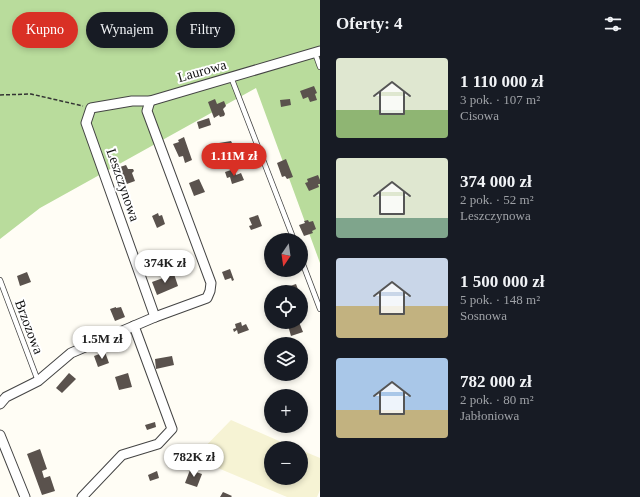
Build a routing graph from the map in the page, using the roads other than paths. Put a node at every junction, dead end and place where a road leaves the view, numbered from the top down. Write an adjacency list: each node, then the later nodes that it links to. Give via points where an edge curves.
1 (318, 52): 2 (lane); 3 (street, Laurowa)
2 (320, 67)
3 (231, 77): 4 (street, Laurowa); 6 (lane)
4 (150, 101): 5 (street, Laurowa, via 132,101); 10 (street, via 147,111 211,283 207,298)
5 (91, 108): 10 (street, Leszczynowa, via 86,123)
6 (291, 233)
7 (308, 277): 9 (lane)
8 (0, 280): 12 (lane, Brzozowa)
9 (320, 308)
10 (154, 317): 11 (street)
11 (134, 326): 12 (street, via 71,353); 17 (street, via 172,429 158,444 122,455)
12 (38, 381): 13 (street, via 6,397)
13 (0, 404)
14 (0, 435): 15 (street)
15 (3, 451): 16 (street)
16 (26, 497)
17 (82, 497)

